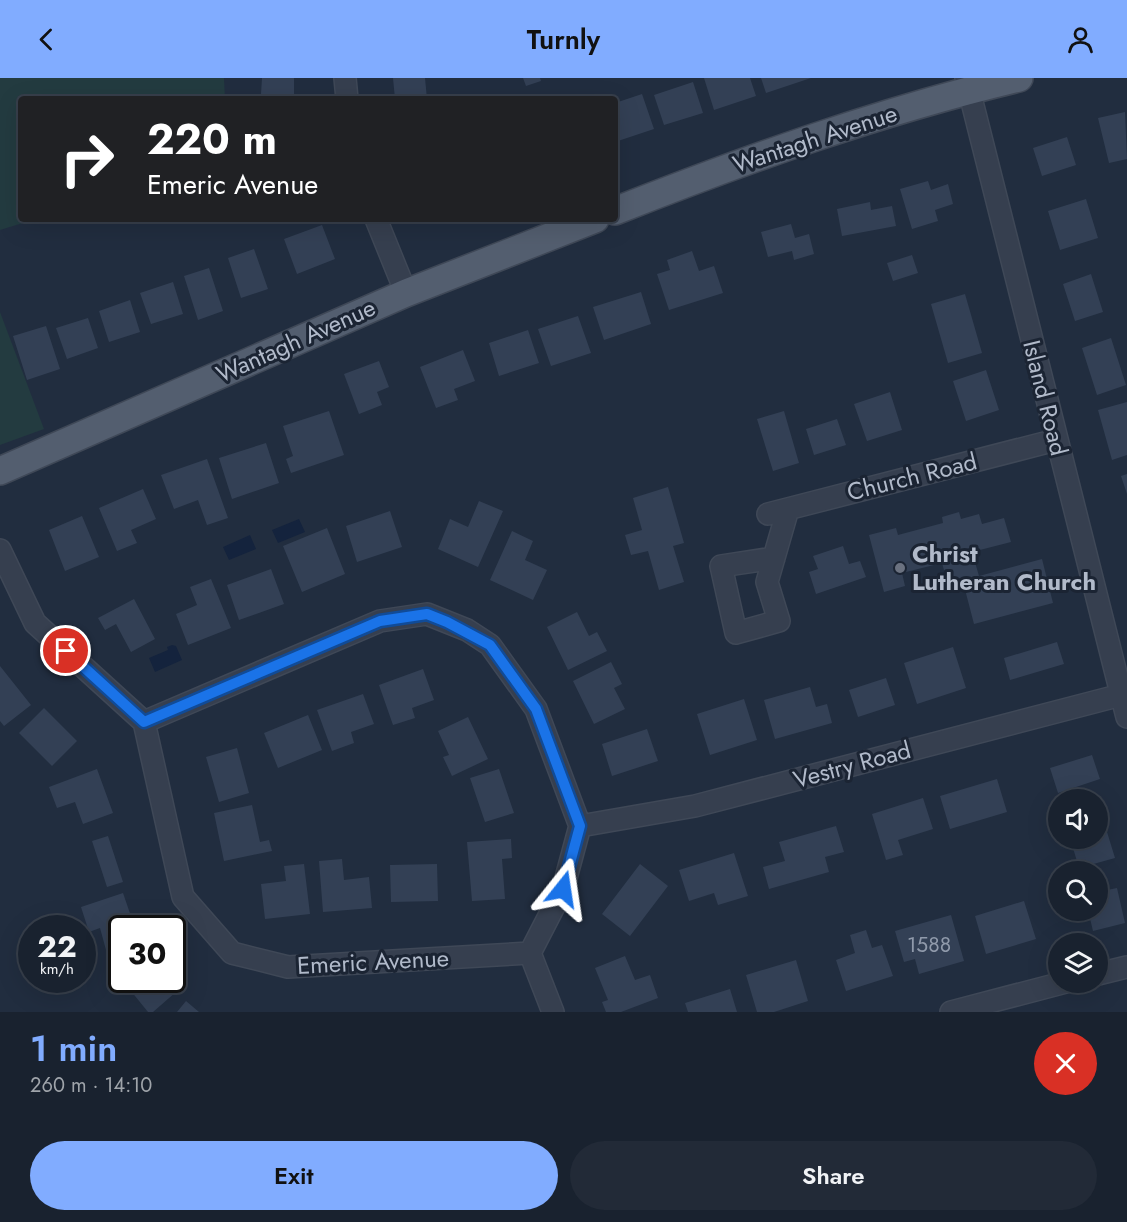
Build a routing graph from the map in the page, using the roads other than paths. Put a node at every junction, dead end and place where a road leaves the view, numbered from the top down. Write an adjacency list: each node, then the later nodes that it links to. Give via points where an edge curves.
1 (345, 78): 4 (street)
2 (1019, 78): 3 (main road, Wantagh Avenue)
3 (968, 84): 5 (main road, Wantagh Avenue, via 747,160); 9 (street, Island Road)
4 (347, 96)
5 (618, 210)
6 (377, 222): 8 (street)
7 (587, 222): 8 (main road, Wantagh Avenue)
8 (406, 293): 10 (main road, Wantagh Avenue)
9 (1056, 440): 12 (street, Church Road, via 778,512); 13 (street, Island Road)
10 (0, 471)
11 (0, 550): 15 (street, via 35,622)
12 (774, 558)
13 (1122, 695): 14 (street, Island Road); 16 (street, Vestry Road, via 695,806)
14 (1127, 717)
15 (144, 722): 16 (street, via 380,621 427,614 467,630 490,645 536,709); 17 (street, Emeric Avenue, via 183,897 232,953 288,967)
16 (580, 826): 17 (street, via 563,889)
17 (530, 953): 21 (street)
18 (1127, 967): 19 (street)
19 (1108, 972)
20 (1048, 987): 22 (street)
21 (552, 1012)
22 (951, 1012)

